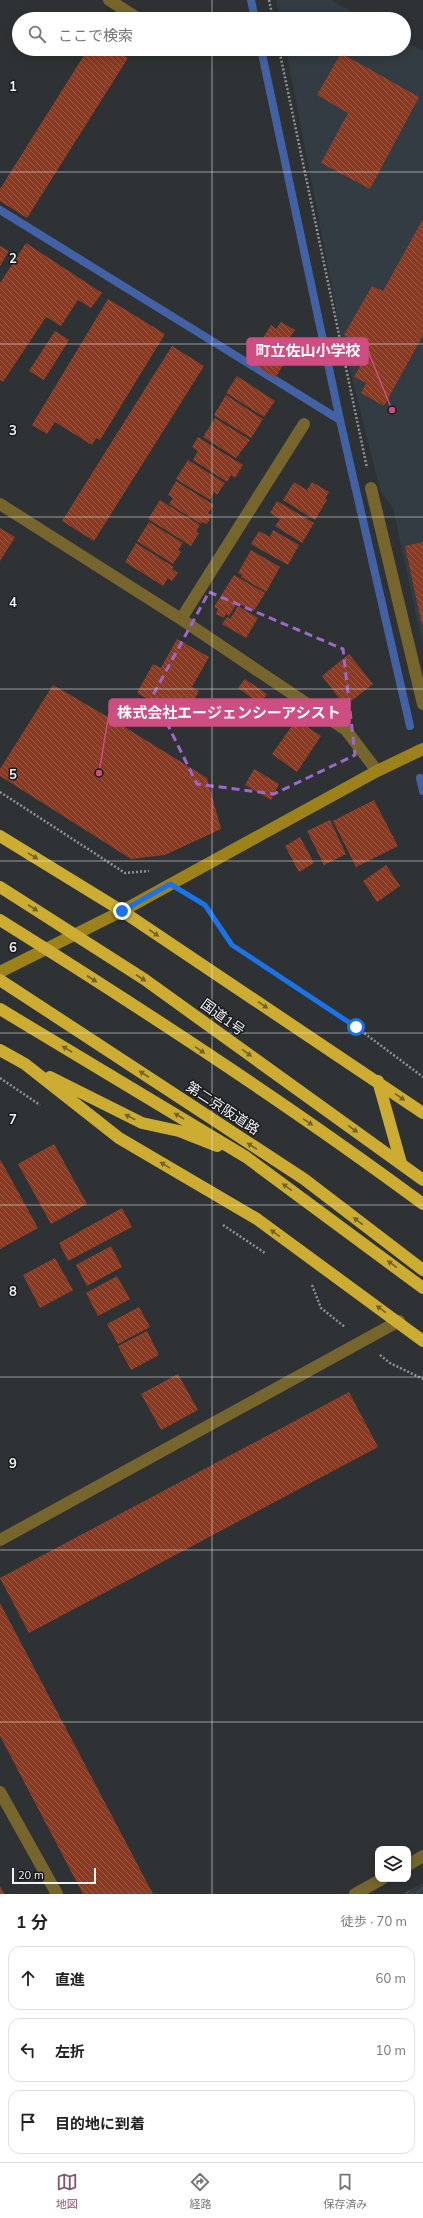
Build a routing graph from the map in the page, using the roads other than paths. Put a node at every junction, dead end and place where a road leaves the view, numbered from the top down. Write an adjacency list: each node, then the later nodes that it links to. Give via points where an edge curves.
1 (109, 0): 2 (street)
2 (128, 12)
3 (304, 424): 6 (street)
4 (371, 488): 7 (street)
5 (0, 504): 6 (street)
6 (181, 619): 9 (street, via 346,730)
7 (423, 704)
8 (423, 749): 9 (street)
9 (377, 771): 12 (street)
10 (0, 836): 12 (highway, one-way to 12)
11 (0, 887): 14 (highway, 国道1号, one-way to 14)
12 (122, 911): 14 (street); 20 (highway, one-way to 20)
13 (0, 920): 25 (highway, one-way to 25, via 66,961 357,1155)
14 (73, 934): 15 (street); 23 (highway, 国道1号, one-way to 23, via 144,980)
15 (0, 972)
16 (0, 980): 26 (highway, 第二京阪道路, one-way to 16, via 304,1179)
17 (0, 1009): 22 (highway, one-way to 17)
18 (0, 1050): 19 (highway)
19 (25, 1064): 22 (highway, one-way to 19, via 179,1131 142,1123); 28 (highway, one-way to 19, via 257,1219 119,1138)
20 (378, 1081): 21 (highway, one-way to 21); 23 (highway)
21 (423, 1113)
22 (246, 1157): 27 (highway, one-way to 22)
23 (401, 1163): 24 (highway, 国道1号)
24 (423, 1180)
25 (423, 1204)
26 (423, 1270)
27 (423, 1288)
28 (399, 1321): 29 (highway); 30 (street)
29 (423, 1341)
30 (0, 1540)
31 (0, 1792): 35 (street)
32 (423, 1856): 33 (street)
33 (411, 1862)
34 (377, 1882): 36 (street)
35 (57, 1894)
36 (355, 1894)

